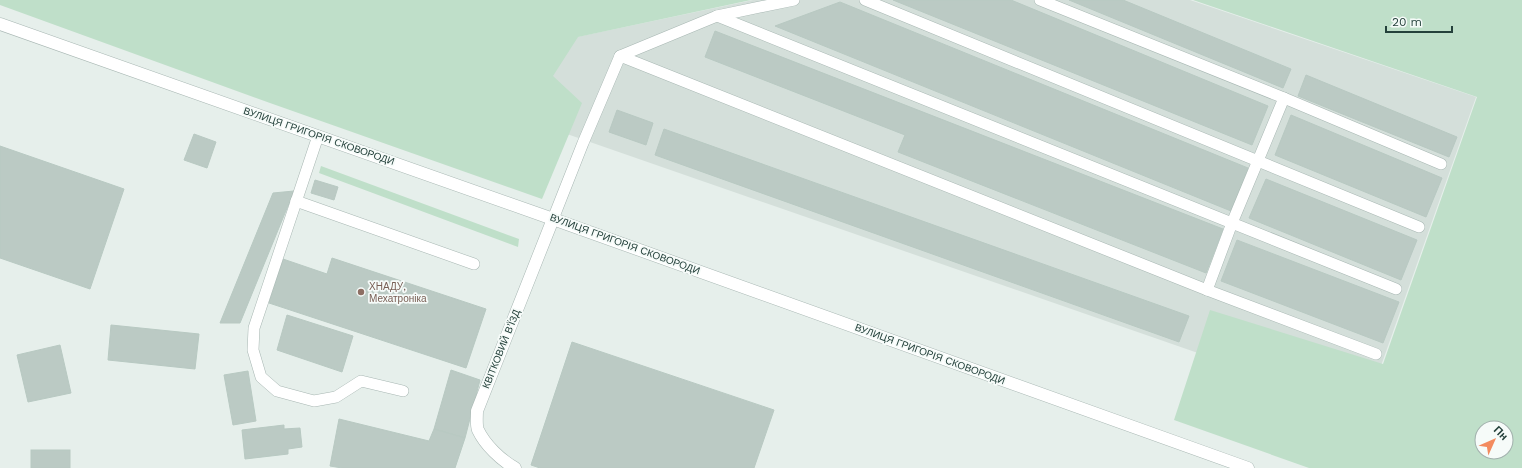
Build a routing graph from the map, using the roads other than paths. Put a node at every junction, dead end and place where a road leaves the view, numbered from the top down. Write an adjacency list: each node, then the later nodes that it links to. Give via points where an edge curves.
1 (794, 0): 4 (lane)
2 (865, 0): 9 (lane)
3 (1040, 0): 7 (lane)
4 (717, 16): 6 (lane); 13 (lane)
5 (0, 24): 8 (street, ВУЛИЦЯ ГРИГОРІЯ СКОВОРОДИ)
6 (620, 56): 12 (lane); 17 (lane)
7 (1284, 98): 9 (lane); 10 (lane)
8 (318, 136): 11 (lane); 12 (street, ВУЛИЦЯ ГРИГОРІЯ СКОВОРОДИ)
9 (1258, 161): 13 (lane); 14 (lane)
10 (1441, 164)
11 (296, 201): 15 (lane); 19 (lane, via 254,328 253,350 261,377 277,391 314,401 336,397 361,381)
12 (553, 219): 20 (street, КВІТКОВИЙ В’ЇЗД, via 477,411 477,428 487,444 508,464); 21 (street, ВУЛИЦЯ ГРИГОРІЯ СКОВОРОДИ)
13 (1232, 223): 16 (lane); 17 (lane)
14 (1419, 227)
15 (474, 264)
16 (1396, 289)
17 (1207, 290): 18 (lane)
18 (1376, 354)
19 (403, 391)
20 (516, 468)
21 (1248, 468)

